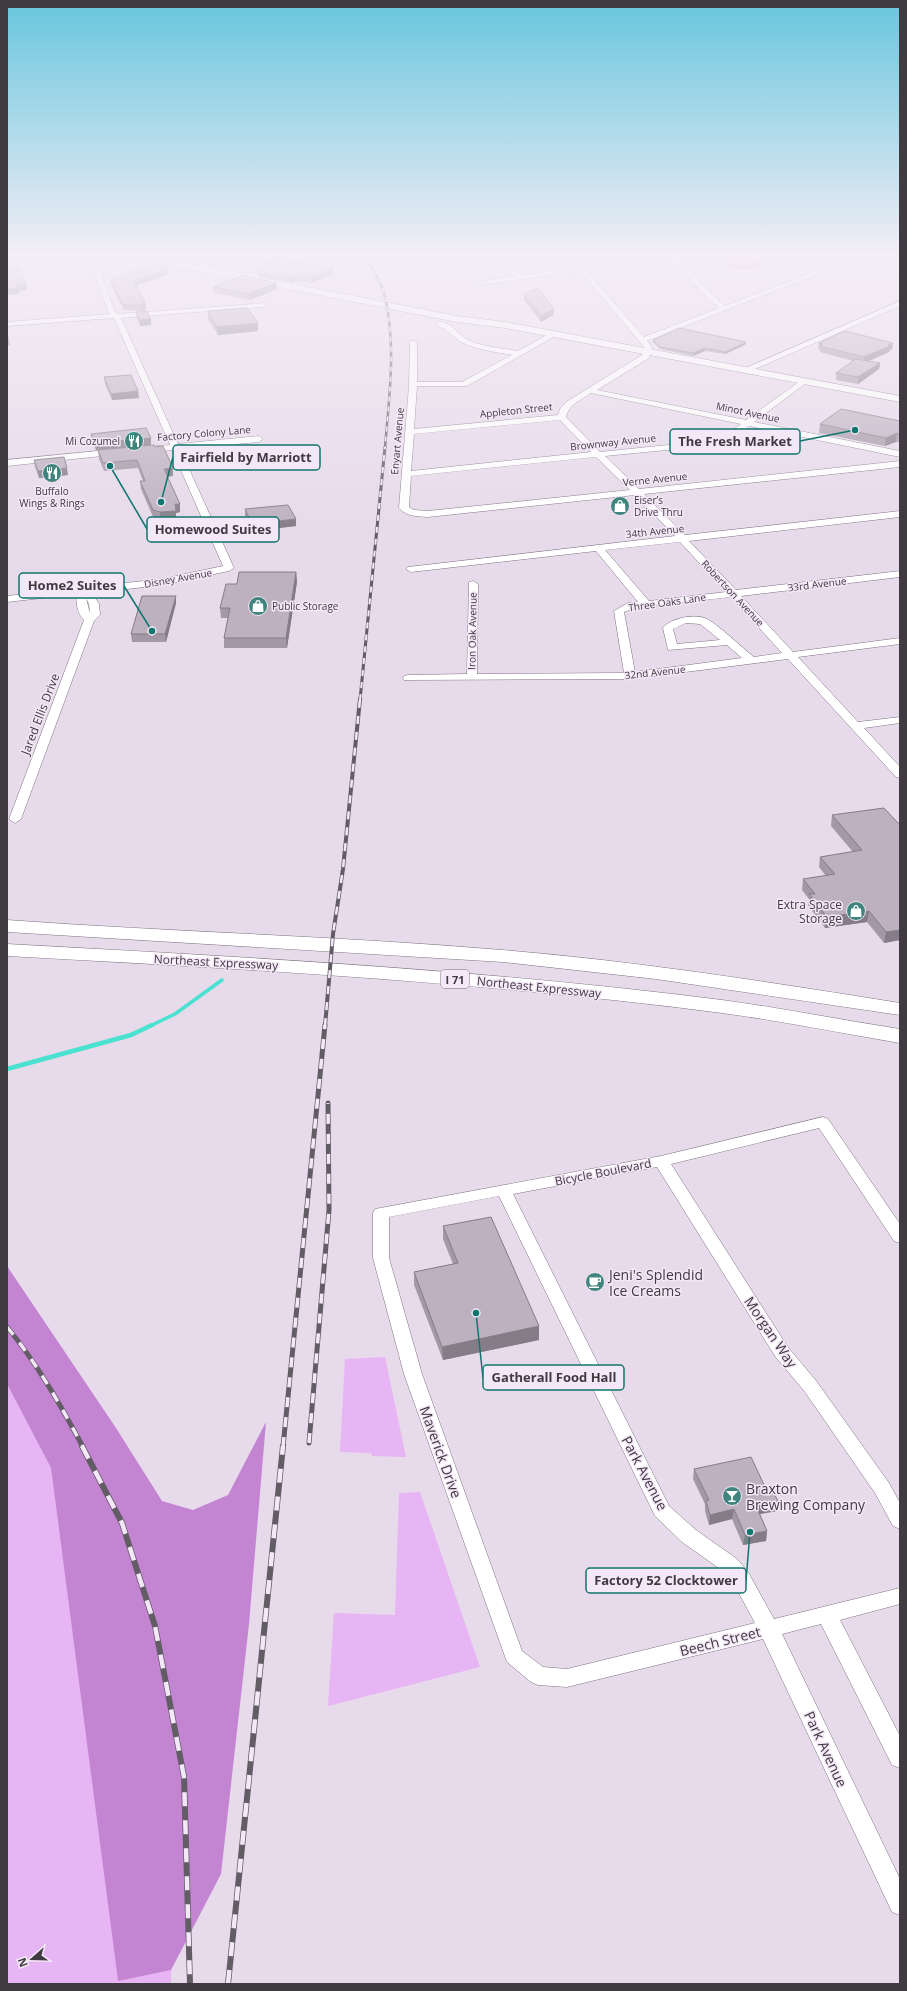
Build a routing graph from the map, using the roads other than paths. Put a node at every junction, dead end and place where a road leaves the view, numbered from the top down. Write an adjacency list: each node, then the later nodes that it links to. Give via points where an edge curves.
1 (130, 346): 19 (street)
2 (413, 346): 12 (street, Enyart Avenue)
3 (483, 346): 9 (street)
4 (534, 346): 9 (street)
5 (619, 346): 8 (main road)
6 (647, 346): 8 (street)
7 (801, 346): 10 (street)
8 (648, 352): 10 (main road); 13 (street, Appleton Street, via 646,356)
9 (520, 354): 12 (street, via 464,384)
10 (745, 370): 11 (main road)
11 (803, 381): 14 (main road); 16 (street, Brownway Avenue)
12 (413, 384): 17 (street, Enyart Avenue)
13 (591, 391): 15 (street, Appleton Street, via 564,409); 16 (street, Minot Avenue)
14 (900, 400)
15 (562, 417): 17 (street, Appleton Street); 20 (street, Robertson Avenue)
16 (747, 423): 20 (street, Brownway Avenue, via 725,440 718,442); 21 (street, Minot Avenue)
17 (409, 432): 24 (street, Enyart Avenue)
18 (259, 439): 19 (street, Factory Colony Lane)
19 (175, 447): 22 (street, Factory Colony Lane); 33 (street, Disney Avenue, via 229,568 162,582)
20 (599, 454): 24 (street, Brownway Avenue); 25 (street, Robertson Avenue)
21 (900, 454)
22 (7, 463)
23 (900, 464): 25 (street, Verne Avenue)
24 (406, 474): 26 (street, Enyart Avenue, via 404,508)
25 (638, 492): 26 (street, Verne Avenue, via 428,514); 28 (street, Robertson Avenue)
26 (412, 513)
27 (900, 514): 28 (street, 34th Avenue)
28 (683, 539): 29 (street, 34th Avenue); 34 (street, Robertson Avenue)
29 (598, 548): 30 (street, 34th Avenue); 36 (street)
30 (412, 570)
31 (900, 574): 34 (street, 33rd Avenue)
32 (473, 584): 44 (street, Iron Oak Avenue)
33 (84, 590): 35 (street, Disney Avenue); 48 (street, Jared Ellis Drive, via 81,598 85,616 89,619)
34 (734, 594): 36 (street, Three Oaks Lane); 39 (street, Robertson Avenue)
35 (7, 599)
36 (646, 604): 42 (street, Three Oaks Lane, via 632,605 619,611)
37 (900, 641): 39 (street, 32nd Avenue)
38 (730, 642): 40 (street); 40 (street, via 703,621 693,619 677,622 668,628); 41 (street)
39 (791, 655): 41 (street, 32nd Avenue); 46 (street, Robertson Avenue)
40 (675, 659): 41 (street, 32nd Avenue); 42 (street, 32nd Avenue)
41 (751, 660)
42 (630, 676): 44 (street, 32nd Avenue)
43 (408, 678): 44 (street, 32nd Avenue)
44 (472, 678)
45 (900, 720): 46 (street)
46 (856, 726): 47 (street, Robertson Avenue)
47 (900, 774)
48 (15, 819)
49 (7, 926): 51 (highway, Northeast Expressway / I 71, via 428,951 574,963)
50 (7, 950): 52 (highway, Northeast Expressway / I 71, via 242,962 547,987 702,1004)
51 (900, 1009)
52 (900, 1036)
53 (661, 1161): 54 (street, Bicycle Boulevard); 56 (street, Bicycle Boulevard, via 823,1122); 57 (street, Morgan Way, via 781,1351 811,1387 882,1488)
54 (504, 1191): 55 (street, Bicycle Boulevard); 60 (street, Park Avenue, via 662,1511 690,1536 730,1564 741,1578)
55 (382, 1214): 61 (street, Maverick Drive, via 381,1258 413,1374 514,1656)
56 (900, 1237)
57 (900, 1521)
58 (900, 1596): 59 (street, Beech Street)
59 (827, 1614): 60 (street, Beech Street); 62 (street)
60 (769, 1629): 61 (street, Beech Street, via 567,1678); 63 (street, Park Avenue)
61 (538, 1676)
62 (900, 1758)
63 (900, 1904)

